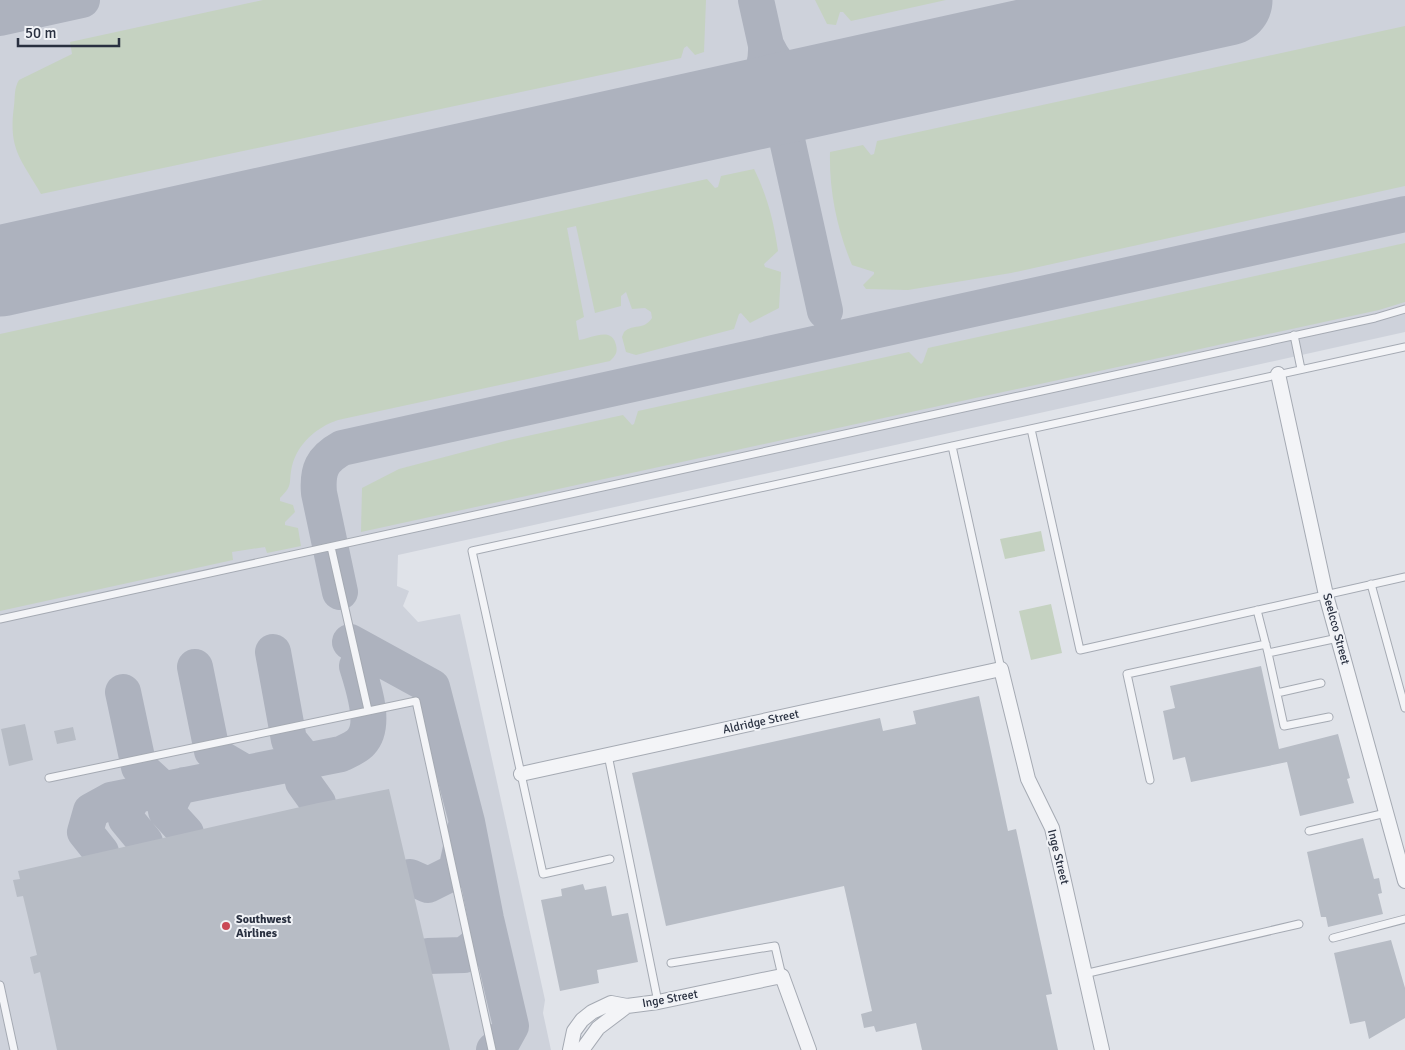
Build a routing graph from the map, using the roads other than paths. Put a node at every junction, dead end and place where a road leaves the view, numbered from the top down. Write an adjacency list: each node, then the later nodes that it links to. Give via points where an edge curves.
1 (1405, 309): 2 (lane)
2 (1294, 336): 4 (lane); 8 (lane)
3 (1405, 347): 4 (lane)
4 (1301, 369): 5 (lane)
5 (1278, 374): 6 (lane); 11 (street, Seelcco Street)
6 (1030, 429): 7 (lane); 12 (lane, via 1080,650)
7 (952, 446): 17 (lane); 24 (lane, via 472,551)
8 (330, 547): 13 (lane); 21 (lane)
9 (1405, 577): 10 (lane)
10 (1371, 584): 11 (lane); 20 (lane)
11 (1326, 595): 12 (lane); 14 (street, Seelcco Street)
12 (1257, 610): 15 (lane)
13 (0, 619)
14 (1338, 638): 16 (lane); 27 (street, Seelcco Street)
15 (1266, 644): 16 (lane); 26 (lane, via 1127,674)
16 (1268, 653): 19 (lane)
17 (1001, 669): 23 (street, Aldridge Street); 35 (street, Inge Street, via 1028,779 1052,828)
18 (1321, 683): 19 (lane)
19 (1277, 693): 22 (lane, via 1284,726)
20 (1405, 708)
21 (368, 710): 25 (lane); 41 (lane, via 416,701)
22 (1329, 717)
23 (608, 755): 24 (street, Aldridge Street); 38 (lane)
24 (521, 774): 29 (lane, via 543,874)
25 (49, 778)
26 (1150, 780)
27 (1386, 812): 28 (lane); 30 (street, Seelcco Street)
28 (1309, 831)
29 (610, 859)
30 (1405, 881)
31 (1405, 919): 33 (lane)
32 (1299, 924): 35 (lane)
33 (1333, 938)
34 (671, 963): 36 (lane, via 775,946)
35 (1084, 974): 45 (street, Inge Street)
36 (782, 976): 38 (street, Inge Street); 44 (street)
37 (0, 985): 40 (lane)
38 (658, 1002): 39 (street, Inge Street)
39 (627, 1006): 42 (street, Inge Street, via 611,1003 592,1012 574,1031); 43 (street, Inge Street, via 598,1028)
40 (14, 1050)
41 (492, 1050)
42 (570, 1050)
43 (582, 1050)
44 (809, 1050)
45 (1102, 1050)

